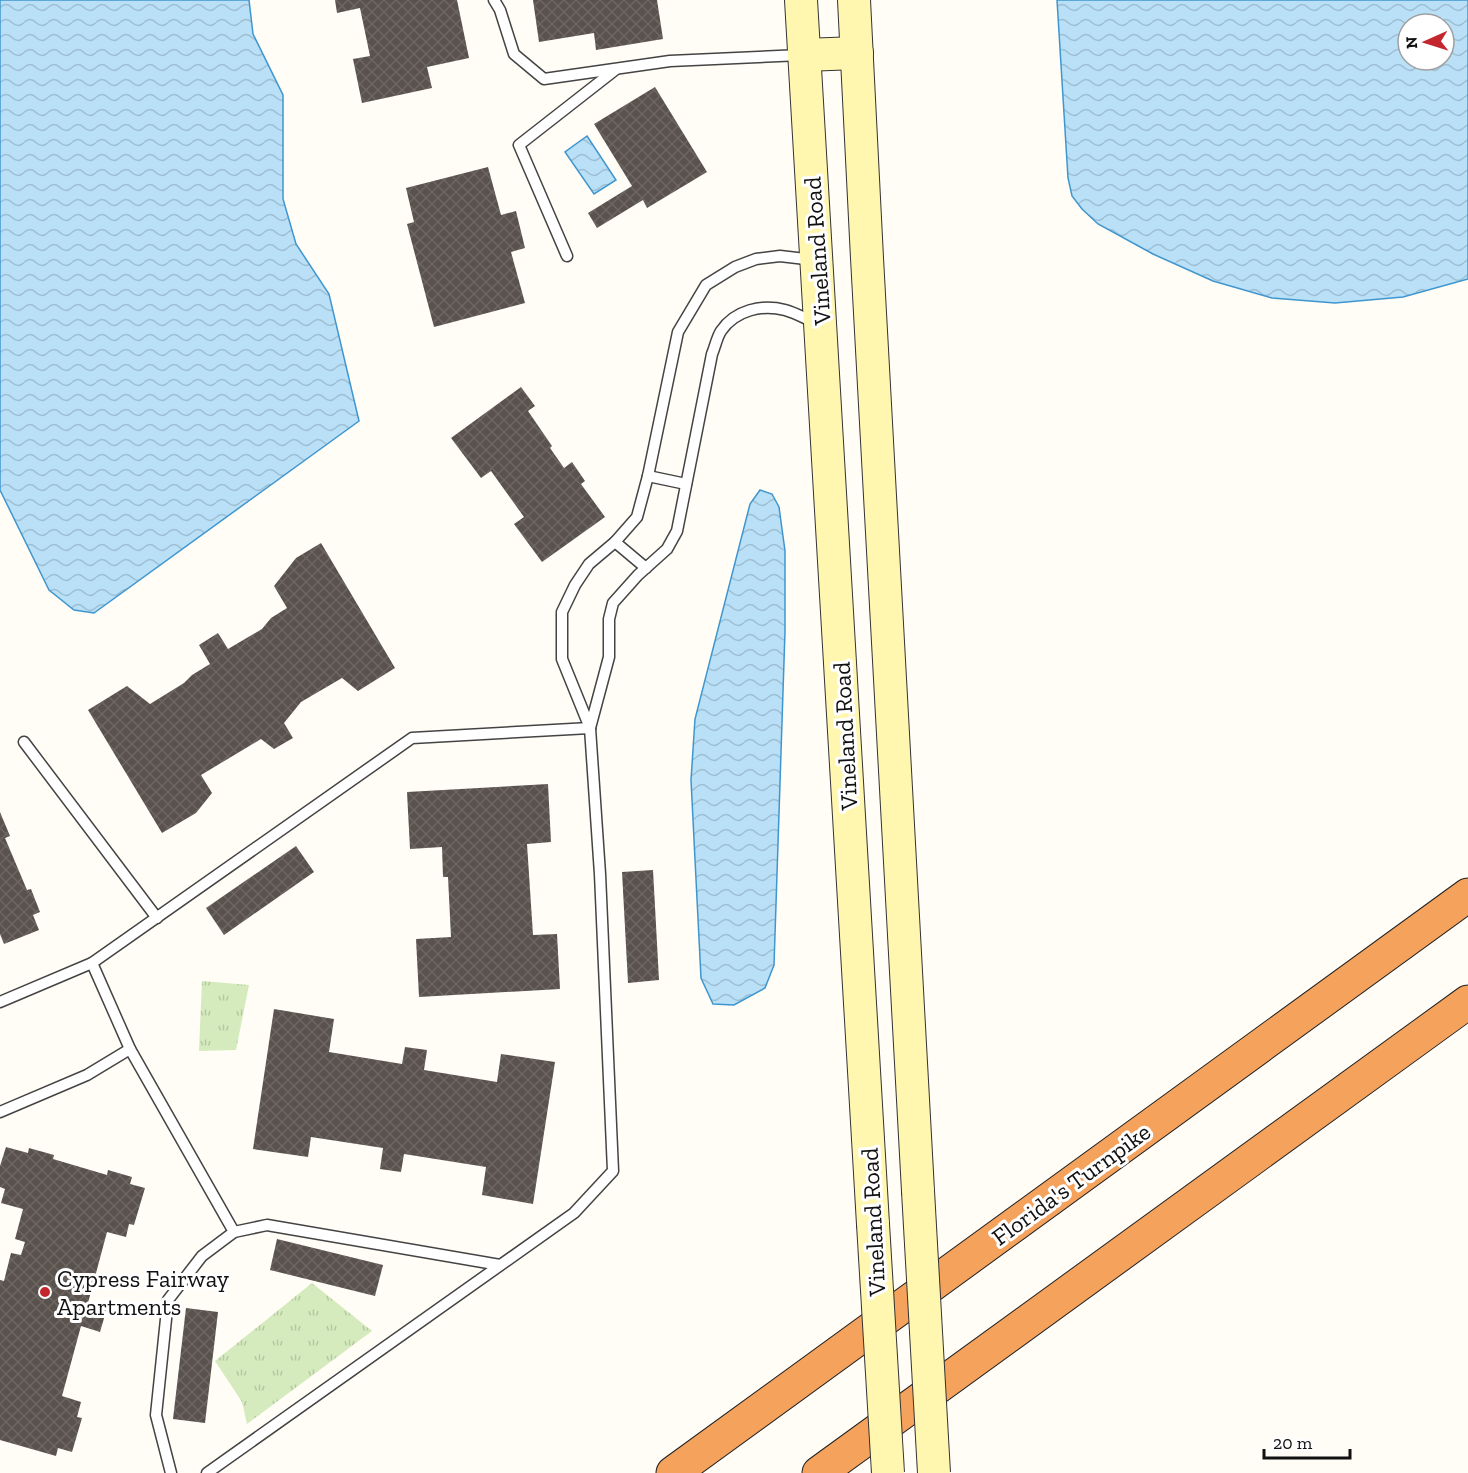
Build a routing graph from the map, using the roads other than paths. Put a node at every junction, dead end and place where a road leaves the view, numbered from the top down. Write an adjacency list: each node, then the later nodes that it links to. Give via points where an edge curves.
1 (801, 0): 5 (street, Vineland Road)
2 (854, 0): 4 (street, Vineland Road)
3 (498, 3): 6 (lane, via 514,54 544,79)
4 (857, 53): 5 (street); 8 (street, Vineland Road)
5 (804, 54): 6 (lane, via 670,61); 9 (street, Vineland Road)
6 (615, 69): 7 (lane, via 519,146)
7 (567, 256)
8 (867, 258): 9 (street); 31 (street, Vineland Road, bridge)
9 (818, 260): 10 (street, Vineland Road); 11 (lane, via 780,256 756,259 706,285 678,332)
10 (821, 326): 12 (lane, via 786,310 765,308 735,316 720,332 712,354); 30 (street, Vineland Road, bridge)
11 (648, 476): 12 (lane); 13 (lane, via 637,517)
12 (686, 484): 14 (lane, via 677,531 667,549)
13 (615, 542): 14 (lane); 15 (lane, via 589,564 562,612 562,660)
14 (646, 568): 15 (lane, via 613,603 609,657)
15 (590, 728): 18 (lane, via 412,738); 25 (lane, via 613,1171 574,1213)
16 (24, 741): 18 (lane)
17 (1468, 895): 28 (highway, Florida's Turnpike)
18 (157, 918): 19 (lane)
19 (92, 963): 20 (lane); 22 (lane)
20 (0, 1002)
21 (1468, 1002): 29 (highway)
22 (130, 1049): 23 (lane, via 87,1075); 24 (lane)
23 (0, 1112)
24 (234, 1232): 25 (lane, via 267,1226); 26 (lane, via 202,1256 168,1300 156,1414)
25 (500, 1265): 27 (lane)
26 (171, 1473)
27 (207, 1473)
28 (673, 1473)
29 (819, 1473)
30 (888, 1473)
31 (934, 1473)

